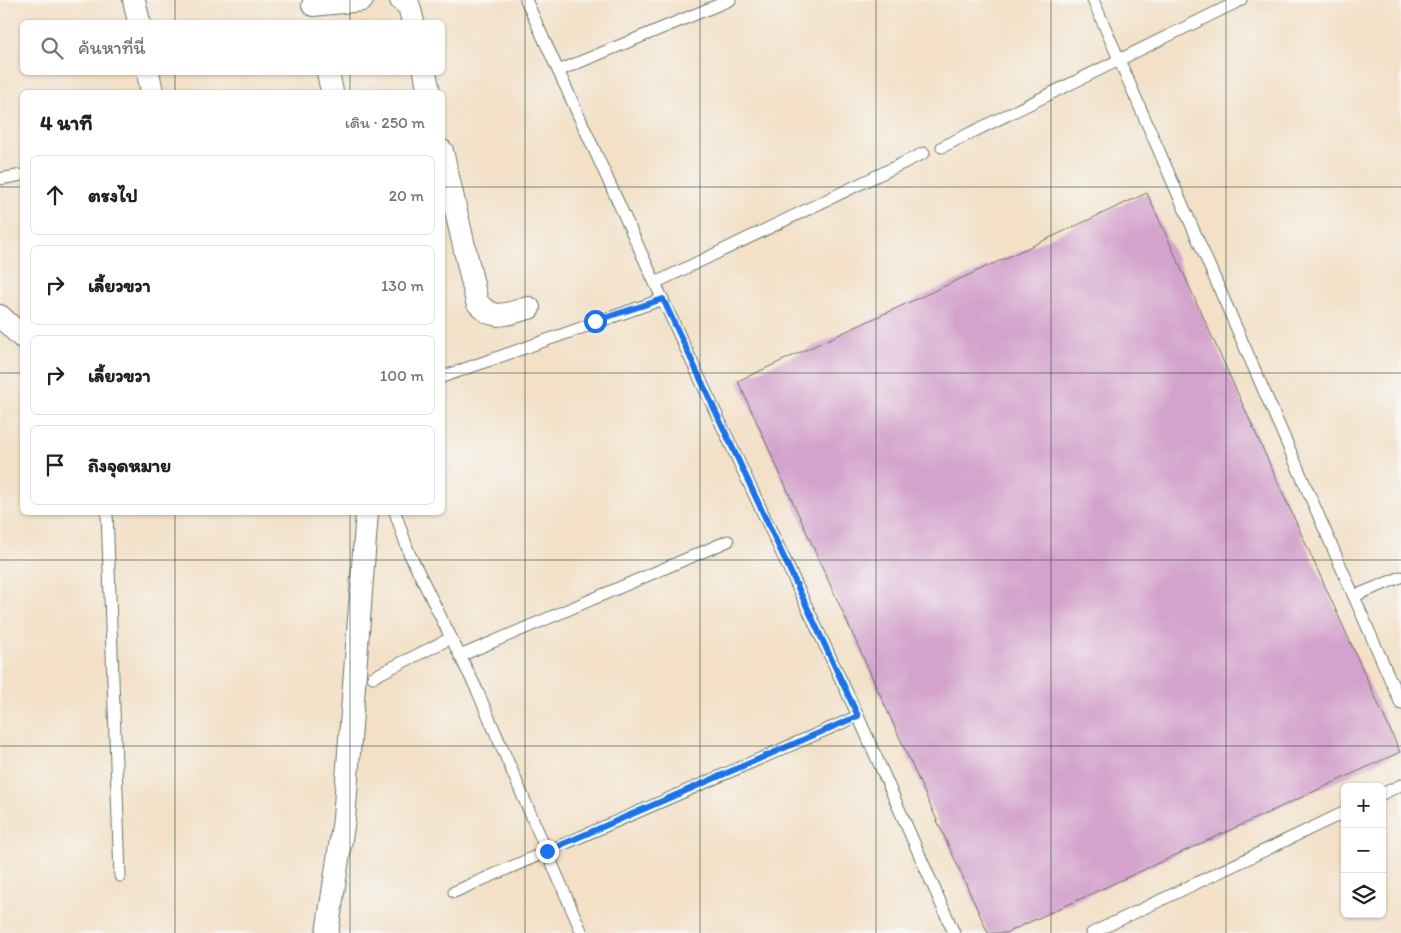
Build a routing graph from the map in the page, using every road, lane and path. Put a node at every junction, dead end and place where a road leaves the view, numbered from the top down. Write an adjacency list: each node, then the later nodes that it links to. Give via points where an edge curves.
1 (134, 0): 9 (street)
2 (362, 0): 8 (street)
3 (401, 0): 10 (street, via 409,6)
4 (526, 0): 12 (lane)
5 (730, 0): 12 (lane)
6 (1093, 0): 11 (lane)
7 (1241, 0): 11 (lane)
8 (314, 9)
9 (139, 20)
10 (412, 20)
11 (1120, 58): 19 (lane); 35 (lane)
12 (558, 71): 24 (lane)
13 (149, 75): 16 (street)
14 (329, 75): 17 (street)
15 (425, 75): 18 (street)
16 (152, 90)
17 (332, 90)
18 (428, 90)
19 (942, 147)
20 (924, 153): 24 (lane)
21 (445, 164): 26 (street, via 477,302 486,313 496,315)
22 (20, 175): 23 (lane)
23 (0, 179)
24 (655, 283): 25 (lane)
25 (663, 299): 29 (lane); 40 (lane)
26 (530, 308)
27 (0, 316): 28 (street)
28 (20, 335)
29 (445, 376)
30 (107, 515): 45 (lane)
31 (367, 515): 47 (street, via 344,819)
32 (396, 515): 36 (lane, via 409,553)
33 (728, 541): 37 (lane)
34 (1401, 577): 35 (lane)
35 (1354, 596): 39 (lane)
36 (451, 638): 37 (lane); 38 (lane)
37 (460, 656): 44 (lane)
38 (373, 677)
39 (1401, 704)
40 (858, 716): 44 (lane); 49 (lane)
41 (1401, 785): 42 (lane)
42 (1386, 792)
43 (1341, 814): 50 (lane)
44 (547, 851): 46 (lane); 48 (lane)
45 (120, 876)
46 (454, 892)
47 (327, 933)
48 (582, 933)
49 (954, 933)
50 (1092, 933)

